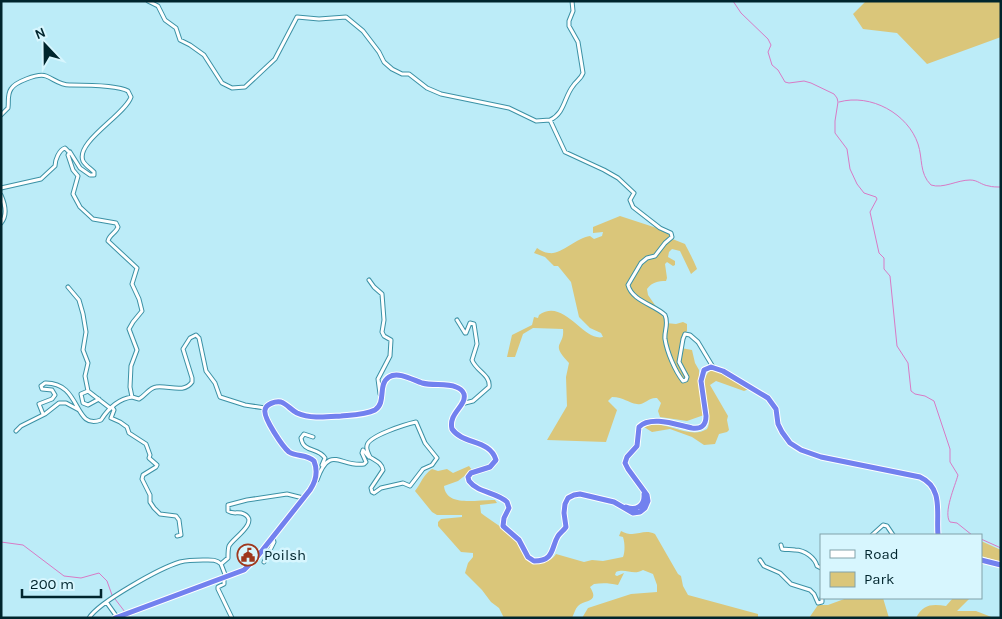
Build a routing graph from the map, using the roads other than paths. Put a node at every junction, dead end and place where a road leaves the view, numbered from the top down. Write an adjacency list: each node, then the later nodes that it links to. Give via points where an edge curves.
1 (148, 1): 4 (street, via 158,6 165,20 176,28 180,40 204,55 220,80 232,88 245,87 275,59 297,17 328,19 342,16 363,31 392,69 409,74 433,91 503,106 536,121)
2 (572, 1): 4 (street, via 569,26 578,42 583,73 571,87 558,115)
3 (1, 115): 5 (street, via 8,108 12,87 40,75 68,85 128,91 127,106 82,151 82,160 94,175 80,168)
4 (550, 120): 14 (street, via 565,152 618,178 634,193 630,200 633,207 660,228 671,232 672,237 655,256 641,263 628,284 629,288 642,301 665,315 666,341 683,381 687,377 679,362 685,334 690,334 698,342)
5 (69, 152): 6 (street, via 65,148 60,151 53,169 41,179); 16 (street, via 70,162 78,176 73,191 75,200 93,219 116,222 117,230 108,241 137,268 132,284 142,311 129,330 137,350 131,366)
6 (1, 188)
7 (1, 195): 9 (street)
8 (1, 205): 9 (street)
9 (5, 209): 10 (street)
10 (1, 222)
11 (369, 280): 18 (street, via 382,294 382,332 391,340 390,356 377,384)
12 (68, 287): 15 (street, via 79,300 83,314)
13 (457, 320): 19 (street, via 465,333 470,323 474,324 477,344 472,360 490,383 490,387 473,401)
14 (712, 367): 19 (highway, via 704,370 702,377 706,416 703,426 692,428 652,422 639,428 638,444 625,463 648,499 644,510 633,513 614,502 582,495 570,496 564,508 566,527 557,537 553,551 536,562 519,540 504,528 503,520 509,508 507,502 476,488 469,481 471,473 490,467 496,460 486,446 461,437 453,430 451,419); 32 (highway, via 770,400 776,408 782,432 801,450 928,481 938,499)
15 (88, 391): 17 (street); 17 (street, via 81,394 84,403)
16 (132, 397): 20 (street); 21 (street, via 139,399 157,387 188,387 192,378 183,349 196,335 200,340 206,371 220,397)
17 (99, 398): 20 (street)
18 (382, 399): 19 (highway, via 385,381 397,375 456,387 464,395); 21 (highway, via 372,411 327,418 302,415 280,402)
19 (461, 404)
20 (111, 408): 22 (street, via 95,422 85,419); 33 (street, via 114,410 111,418 127,427 129,433 147,446 149,458 157,466 142,479 154,508 160,514 176,516 179,520 181,535)
21 (265, 408): 28 (highway, via 267,420 285,448 314,461 316,474)
22 (79, 410): 23 (street, via 61,402); 23 (street, via 67,390 58,384 45,383 42,389 52,390 55,395 39,404)
23 (43, 414): 24 (street)
24 (16, 432)
25 (313, 437): 27 (street, via 304,434 301,438 306,448 323,454)
26 (370, 457): 26 (street, via 383,470 371,488 374,493 403,483 410,486 422,469 432,465 437,458 425,443 416,422 369,442); 27 (street, via 362,450 364,464 340,460 328,461)
27 (322, 466): 28 (street)
28 (310, 490): 29 (highway)
29 (303, 498): 34 (highway); 39 (street, via 287,494 228,505 227,509 232,514 243,513 246,516 248,526 231,542 228,558)
30 (873, 534): 31 (street, via 883,525)
31 (892, 534)
32 (938, 534)
33 (177, 536)
34 (272, 537): 38 (street, via 274,542); 42 (highway, via 247,568)
35 (781, 545): 41 (street, via 782,549 796,550 812,557)
36 (760, 560): 43 (street, via 791,584 812,592 818,603)
37 (982, 560): 40 (highway)
38 (264, 562)
39 (221, 564): 42 (street); 44 (street, via 214,560 182,562 147,577)
40 (1001, 565)
41 (820, 567)
42 (225, 578): 45 (highway); 47 (street, via 218,589)
43 (822, 599)
44 (107, 603): 45 (street); 46 (street)
45 (116, 617)
46 (88, 618)
47 (232, 618)

